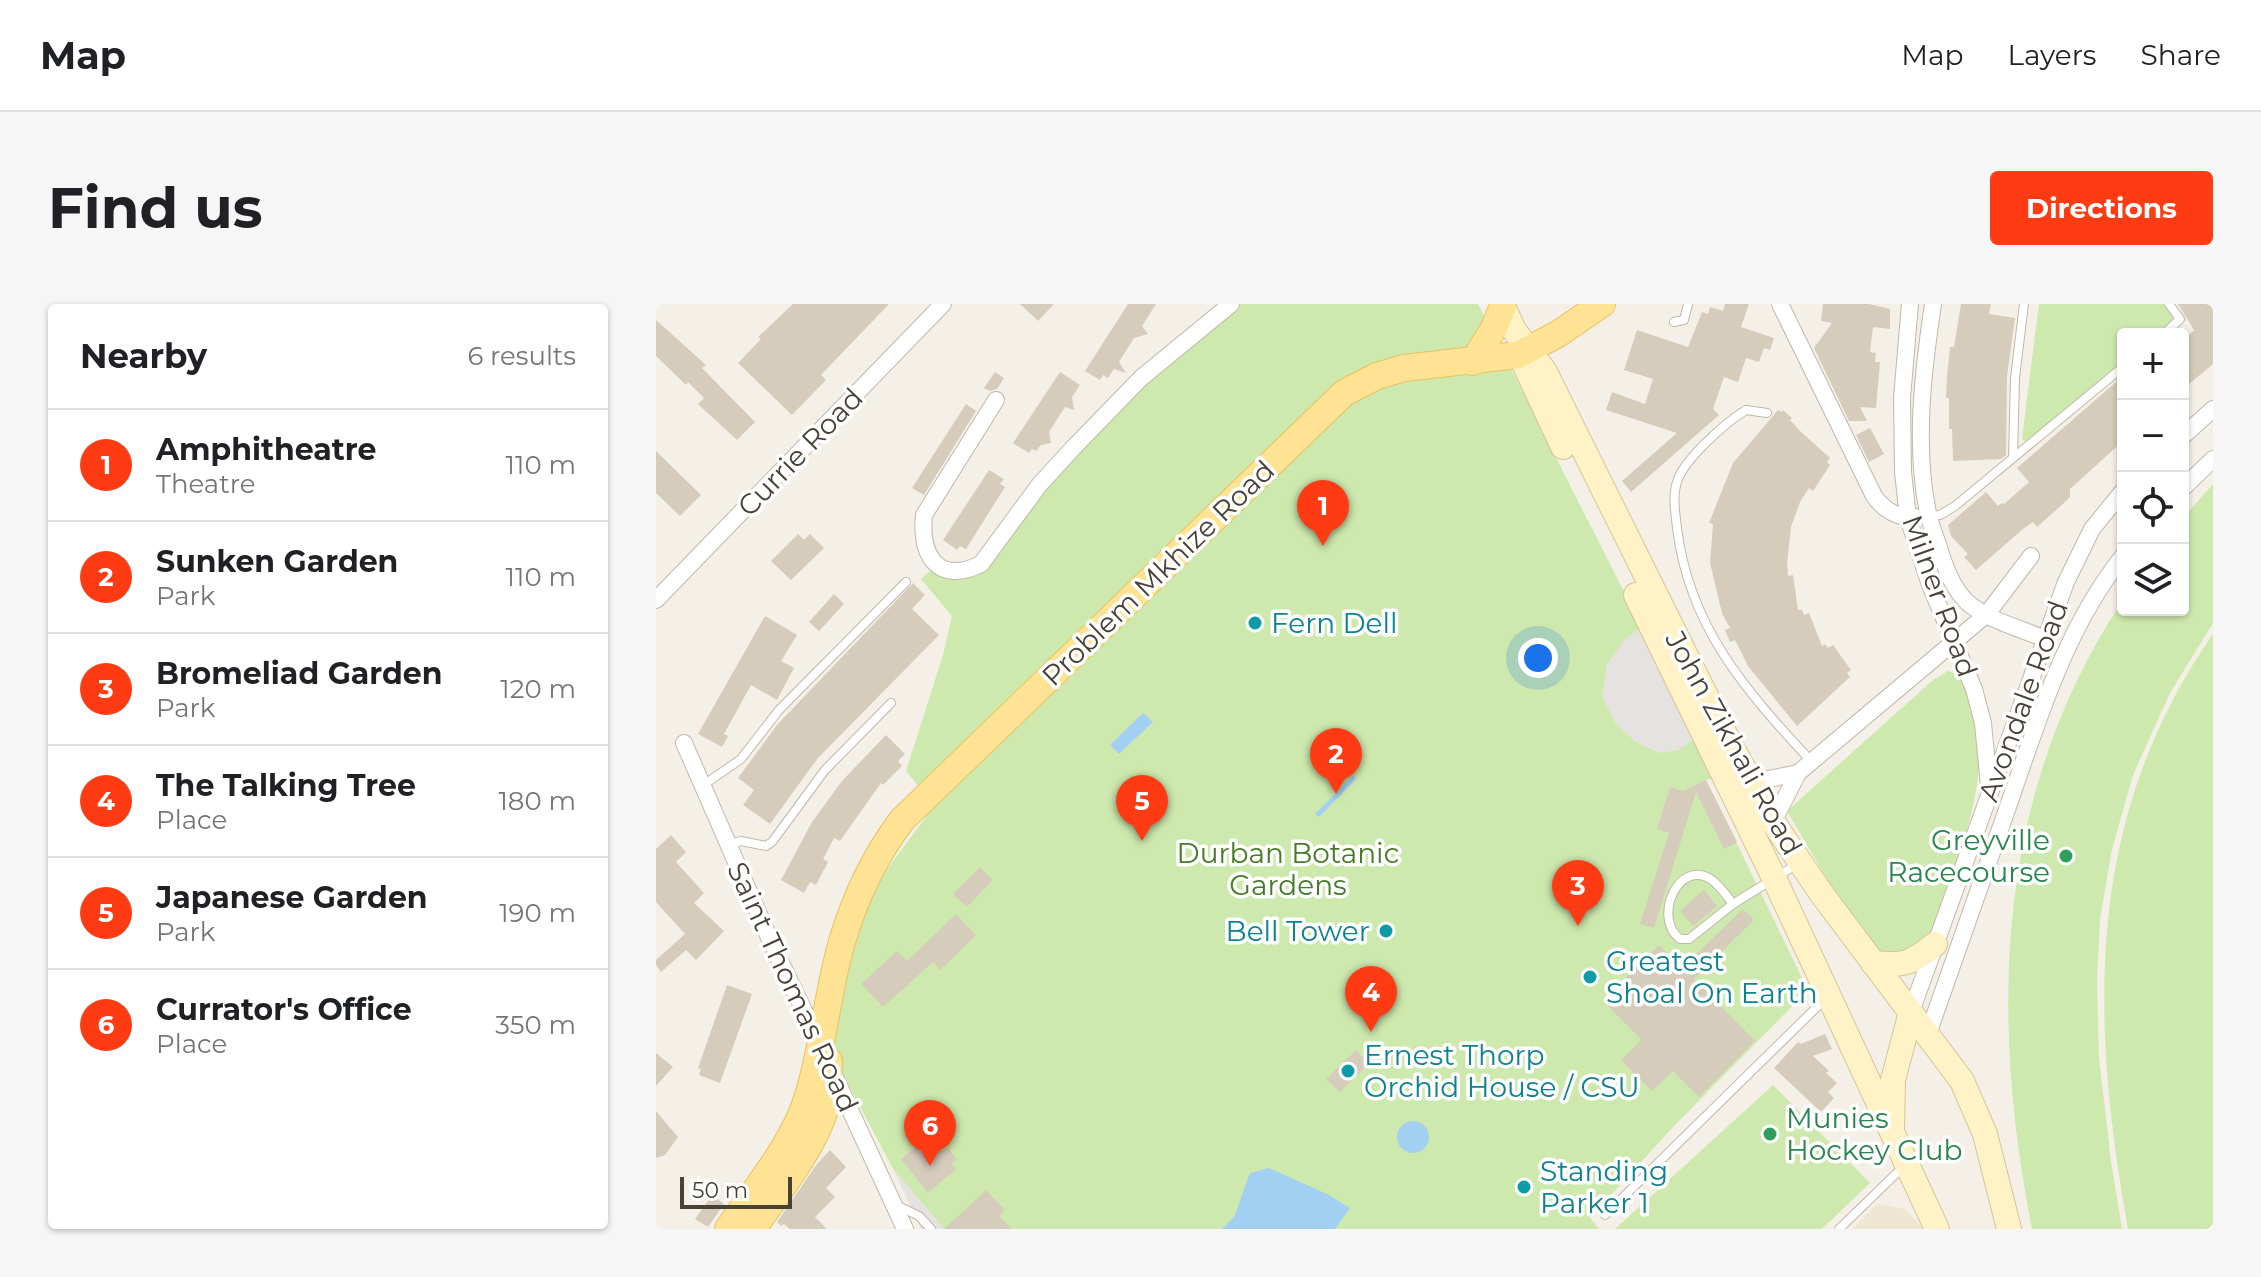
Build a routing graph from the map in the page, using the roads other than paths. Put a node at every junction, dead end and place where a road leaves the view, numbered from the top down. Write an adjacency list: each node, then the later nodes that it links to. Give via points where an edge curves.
1 (943, 304): 30 (street, Currie Road)
2 (1231, 304): 17 (street, via 1141,378 1074,447 981,564 953,572 935,564 926,551 924,515)
3 (1602, 304): 12 (main road, Problem Mkhize Road)
4 (1688, 304): 10 (lane, via 1684,320)
5 (1780, 304): 26 (street, via 1874,496 1888,511)
6 (1910, 304): 13 (street, Milner Road)
7 (1933, 304): 14 (street, Milner Road)
8 (2024, 304): 21 (lane)
9 (2169, 304): 11 (lane, via 2180,319)
10 (1674, 322)
11 (2170, 328)
12 (1513, 329): 15 (main road, Problem Mkhize Road); 15 (main road, via 1494,328); 37 (main road, John Zikhali Road, via 1545,372); 43 (main road, John Zikhali Road)
13 (1906, 338): 14 (street); 26 (street, Milner Road, via 1902,457)
14 (1928, 340): 25 (street, Milner Road, via 1922,448)
15 (1473, 362): 50 (main road, Problem Mkhize Road, via 1404,368 1344,393 902,820 884,843 856,901)
16 (2117, 372): 21 (lane)
17 (996, 400)
18 (2213, 409): 20 (street)
19 (1767, 413): 36 (lane, via 1746,410 1688,463 1675,492 1678,537 1691,589 1723,656)
20 (2189, 431)
21 (2013, 457): 25 (lane, via 1955,506)
22 (2213, 459): 23 (street)
23 (2189, 482)
24 (2117, 498): 32 (street, Avondale Road, via 2077,557)
25 (1929, 516): 26 (street); 31 (street, Milner Road, via 1949,577 1960,594)
26 (1908, 518): 33 (street, Milner Road)
27 (2031, 556): 31 (street, Avondale Road)
28 (2117, 565): 49 (street, Avondale Road, via 2060,664)
29 (906, 582): 38 (lane, via 779,710 741,759)
30 (656, 600)
31 (1987, 614): 32 (street, Milner Road); 33 (street, Avondale Road)
32 (2045, 639): 39 (street, Avondale Road)
33 (1956, 641): 36 (street, Avondale Road); 39 (street, Milner Road, via 1983,723)
34 (891, 703): 41 (lane, via 825,770 772,842)
35 (684, 743): 38 (street, Saint Thomas Road)
36 (1805, 767): 37 (street, Avondale Road); 40 (street, Avondale Road)
37 (1750, 783): 40 (main road, John Zikhali Road)
38 (702, 786): 41 (street, Saint Thomas Road)
39 (1989, 791): 45 (street, Avondale Road)
40 (1773, 822): 42 (main road, John Zikhali Road)
41 (728, 845): 50 (street, Saint Thomas Road)
42 (1799, 863): 43 (lane); 46 (main road, John Zikhali Road)
43 (1774, 878): 44 (lane); 47 (main road, John Zikhali Road)
44 (1733, 904): 44 (lane, via 1713,880 1689,876 1671,897 1670,928 1680,939 1689,939)
45 (1935, 944): 46 (main road, via 1906,964); 48 (street, Avondale Road)
46 (1873, 963): 48 (main road, John Zikhali Road)
47 (1828, 996): 53 (main road, John Zikhali Road); 56 (lane)
48 (1911, 1012): 49 (main road, John Zikhali Road); 51 (main road)
49 (1932, 1039): 51 (main road); 63 (main road, John Zikhali Road, via 1976,1110)
50 (822, 1040): 52 (main road); 57 (main road, via 798,1121)
51 (1897, 1062): 53 (main road)
52 (837, 1107): 55 (street, Saint Thomas Road); 58 (main road)
53 (1892, 1135): 54 (main road, John Zikhali Road)
54 (1906, 1164): 61 (lane); 62 (main road, John Zikhali Road)
55 (893, 1203): 59 (street, Saint Thomas Road); 60 (lane)
56 (1605, 1215)
57 (728, 1229)
58 (753, 1229)
59 (905, 1229)
60 (931, 1229)
61 (1839, 1229)
62 (1937, 1229)
63 (2009, 1229)

